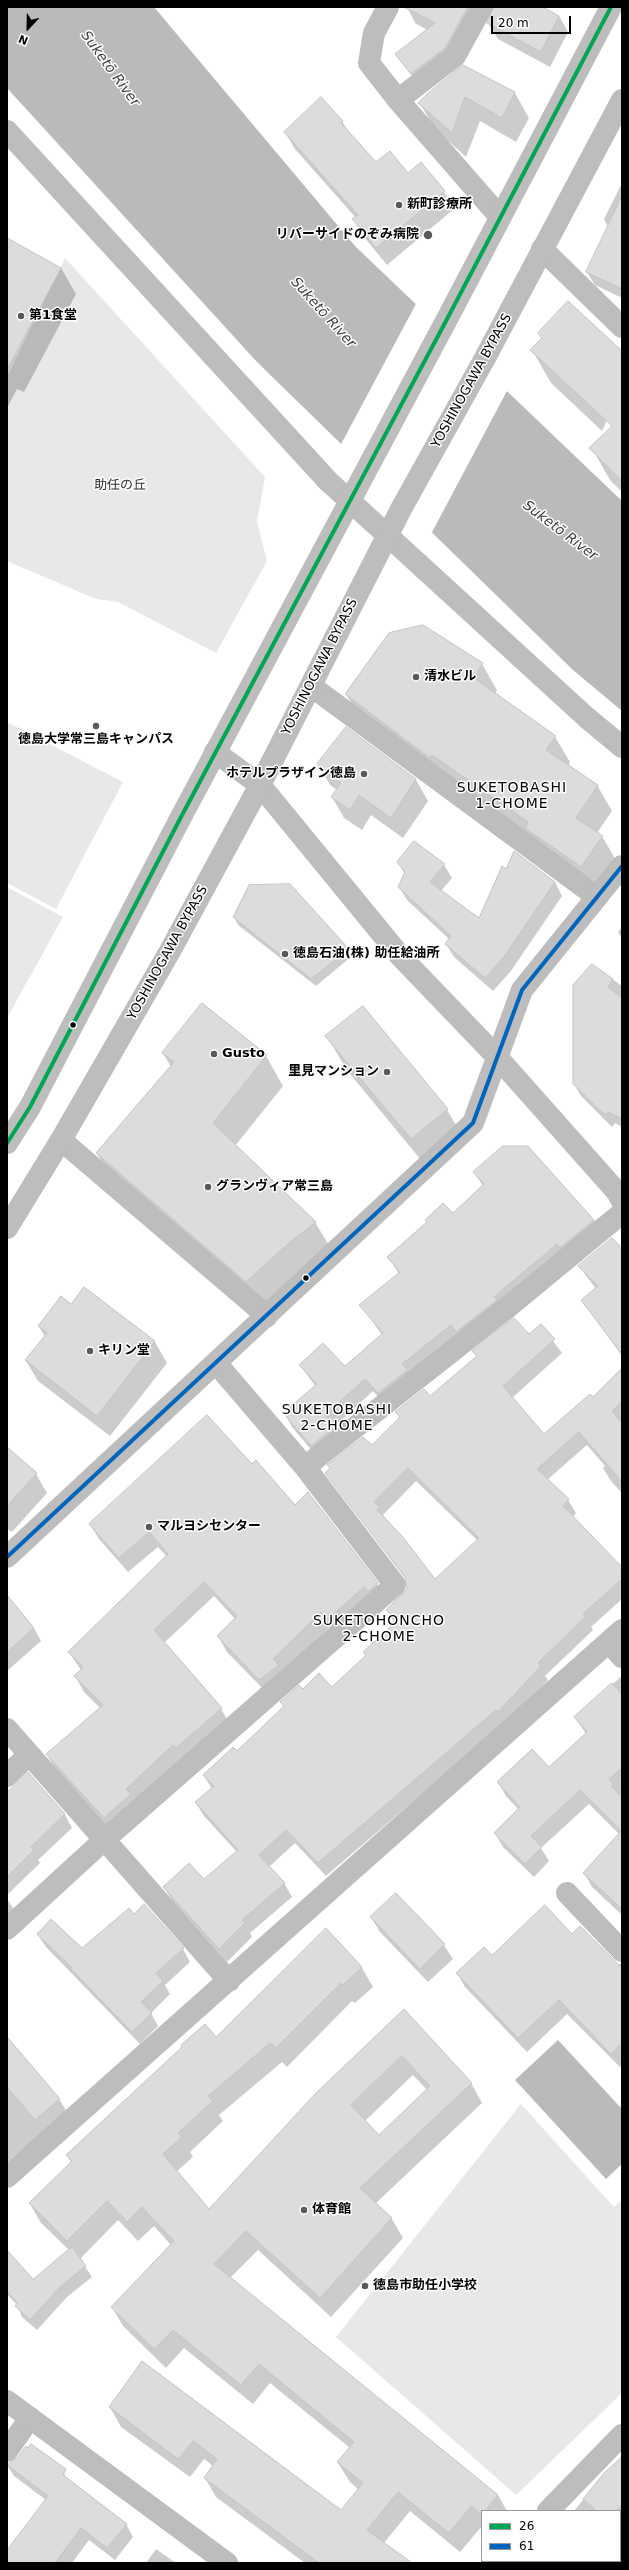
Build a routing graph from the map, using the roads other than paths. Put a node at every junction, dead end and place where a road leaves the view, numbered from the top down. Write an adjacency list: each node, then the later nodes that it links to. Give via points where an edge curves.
1 (388, 7): 4 (main road, via 374,33 369,63)
2 (482, 7): 4 (main road, via 455,56)
3 (611, 7): 7 (main road)
4 (398, 100): 7 (main road)
5 (622, 100): 8 (main road, YOSHINOGAWA BYPASS)
6 (7, 131): 10 (main road, via 328,481)
7 (500, 217): 10 (main road)
8 (542, 249): 9 (main road); 11 (main road, YOSHINOGAWA BYPASS)
9 (622, 327)
10 (349, 500): 11 (main road); 14 (main road)
11 (387, 535): 12 (main road, YOSHINOGAWA BYPASS); 13 (main road)
12 (311, 686): 15 (main road, YOSHINOGAWA BYPASS); 17 (main road)
13 (622, 747)
14 (215, 752): 15 (main road); 20 (main road, via 30,1107)
15 (260, 785): 18 (main road, via 401,957); 19 (main road, YOSHINOGAWA BYPASS, via 170,951)
16 (622, 866): 17 (main road)
17 (597, 896): 18 (main road, via 522,990)
18 (498, 1058): 21 (main road); 24 (main road, via 473,1123)
19 (61, 1140): 23 (main road, YOSHINOGAWA BYPASS); 24 (main road)
20 (7, 1143)
21 (620, 1193)
22 (622, 1213): 26 (main road, via 502,1312)
23 (7, 1228)
24 (267, 1316): 25 (main road)
25 (216, 1363): 26 (main road); 27 (main road)
26 (304, 1467): 32 (main road, via 394,1585)
27 (7, 1557)
28 (618, 1643): 36 (main road)
29 (7, 1729): 30 (main road)
30 (29, 1754): 31 (main road); 32 (main road)
31 (7, 1776)
32 (104, 1840): 34 (main road); 36 (main road)
33 (567, 1893): 35 (main road)
34 (7, 1930)
35 (622, 1951)
36 (229, 1981): 37 (main road)
37 (7, 2177)
38 (7, 2401): 39 (main road)
39 (30, 2418): 41 (main road); 43 (main road)
40 (622, 2435): 42 (main road)
41 (7, 2451)
42 (550, 2510)
43 (223, 2562)

